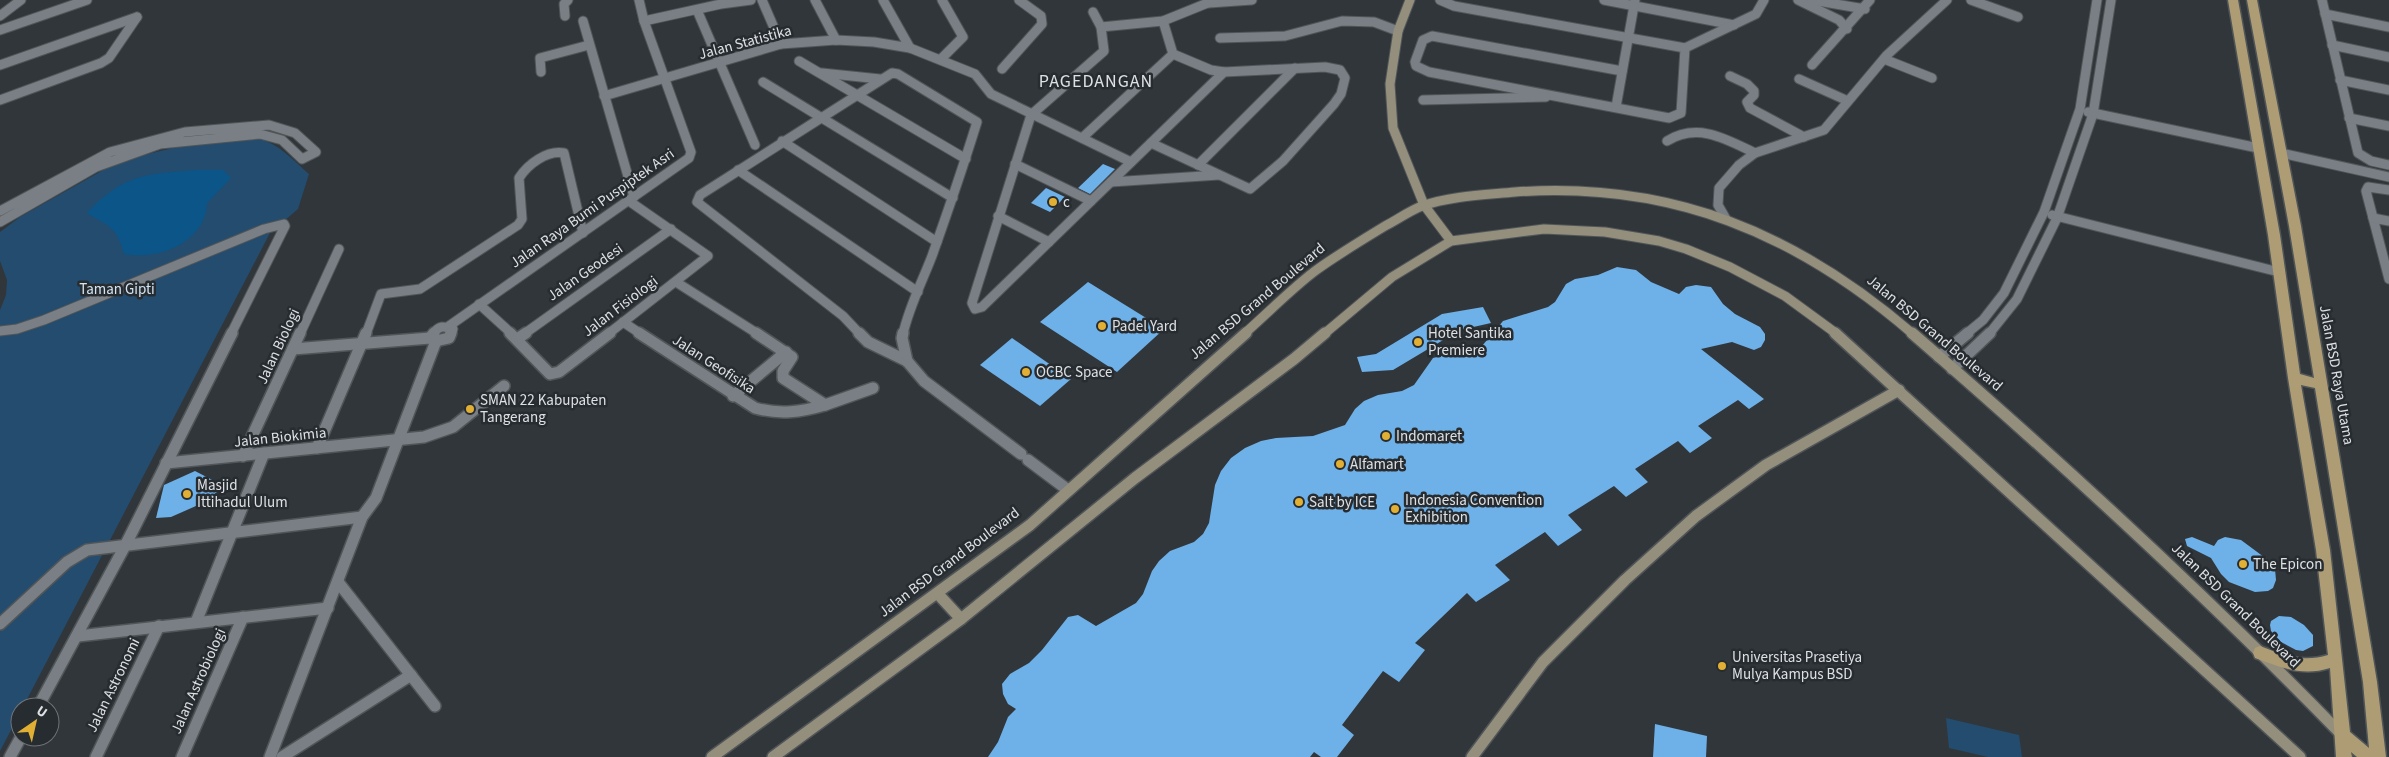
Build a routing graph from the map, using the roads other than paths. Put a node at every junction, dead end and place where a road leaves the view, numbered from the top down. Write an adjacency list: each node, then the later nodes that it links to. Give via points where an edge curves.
1 (21, 0): 32 (street)
2 (87, 0): 42 (street)
3 (568, 0): 33 (street, via 564,4)
4 (640, 0): 37 (street, Jalan Raya Bumi Puspiptek Asri)
5 (751, 0): 29 (street)
6 (762, 0): 47 (street)
7 (815, 0): 46 (street)
8 (883, 0): 50 (street)
9 (942, 0): 54 (street, via 963,37)
10 (1019, 0): 61 (street, via 1041,16 1042,24)
11 (1252, 0): 26 (street)
12 (1410, 0): 43 (main road)
13 (1440, 0): 44 (street, via 1454,6)
14 (1604, 0): 27 (street)
15 (1764, 0): 38 (street, via 1756,14)
16 (1798, 0): 41 (street, via 1839,20)
17 (1812, 0): 28 (street)
18 (1870, 0): 28 (street)
19 (1947, 0): 55 (street)
20 (1971, 0): 34 (street)
21 (2097, 0): 81 (street)
22 (2110, 0): 82 (street)
23 (2233, 0): 93 (main road)
24 (2252, 0): 95 (main road, Jalan BSD Raya Utama)
25 (2322, 0): 31 (street)
26 (1212, 2): 36 (street)
27 (1635, 3): 38 (street); 44 (street)
28 (1865, 9): 41 (street)
29 (697, 10): 37 (street); 57 (street)
30 (1093, 12): 39 (street)
31 (2325, 14): 40 (street); 49 (street)
32 (0, 16)
33 (565, 16)
34 (2018, 17)
35 (582, 21): 48 (street)
36 (1163, 21): 39 (street); 52 (street)
37 (644, 22): 67 (street, Jalan Raya Bumi Puspiptek Asri)
38 (1734, 25): 51 (street)
39 (1101, 27): 83 (street, via 1104,52)
40 (2389, 27)
41 (1847, 29): 59 (street)
42 (0, 30)
43 (1398, 31): 45 (street, via 1374,22 1342,20 1285,36); 109 (main road, via 1390,84 1393,128)
44 (1628, 37): 51 (street); 62 (street)
45 (1220, 38)
46 (836, 40): 47 (street, Jalan Statistika); 50 (street, Jalan Statistika)
47 (781, 44): 57 (street, Jalan Statistika)
48 (589, 45): 63 (street, via 540,58); 76 (street)
49 (2332, 45): 53 (street); 71 (street)
50 (910, 48): 54 (street, Jalan Statistika)
51 (1685, 48): 80 (street, via 1681,112 1669,118)
52 (1173, 54): 65 (street); 88 (street)
53 (2389, 57)
54 (941, 59): 83 (street, Jalan Statistika, via 975,74 991,94)
55 (1884, 59): 68 (street); 79 (street)
56 (799, 61): 64 (street)
57 (719, 62): 67 (street, Jalan Statistika); 92 (street)
58 (0, 65): 77 (street, via 137,17 109,58)
59 (1812, 66)
60 (1294, 68): 65 (street); 99 (street); 102 (street, via 1340,70 1346,78 1341,94 1283,161 1253,188 1248,189)
61 (1002, 69)
62 (1622, 71): 75 (street, via 1439,37 1423,40 1415,62 1422,70); 80 (street)
63 (541, 72)
64 (819, 72): 69 (street); 74 (street)
65 (1224, 72): 91 (street)
66 (1730, 76): 87 (street, via 1754,91 1746,102 1750,108)
67 (665, 78): 76 (street, Jalan Statistika); 107 (street, Jalan Raya Bumi Puspiptek Asri, via 692,152 683,164)
68 (1932, 78)
69 (880, 79): 74 (street); 96 (street, via 892,73 898,74 975,119 976,126)
70 (1799, 79): 79 (street)
71 (2340, 80): 73 (street); 85 (street)
72 (762, 82): 84 (street)
73 (2389, 90)
74 (856, 94): 84 (street); 96 (street)
75 (1549, 95): 78 (street, via 1537,99); 80 (street)
76 (604, 96): 107 (street)
77 (0, 100)
78 (1423, 100)
79 (1848, 101): 87 (street, via 1824,130)
80 (1616, 107)
81 (2080, 109): 82 (street); 111 (street)
82 (2093, 114): 93 (street); 113 (street)
83 (1032, 115): 88 (street, Jalan Statistika); 98 (street)
84 (820, 117): 89 (street); 106 (street)
85 (2349, 118): 86 (street); 100 (street, via 2358,153 2371,161)
86 (2389, 126)
87 (1804, 137): 94 (street)
88 (1082, 138): 97 (street, Jalan Statistika)
89 (782, 141): 101 (street); 121 (street)
90 (1667, 142): 94 (street, via 1677,133 1695,131 1728,140)
91 (1151, 143): 97 (street); 99 (street)
92 (755, 145)
93 (2258, 148): 125 (main road)
94 (1755, 153): 115 (street, via 1739,165 1719,188 1718,205)
95 (2281, 154): 103 (street); 143 (main road, Jalan BSD Raya Utama, via 2296,226)
96 (966, 159): 106 (street)
97 (1131, 162): 104 (street)
98 (1015, 164): 108 (street); 112 (street)
99 (1198, 165): 102 (street)
100 (2389, 165)
101 (738, 170): 128 (street); 140 (street, via 700,196 698,205 843,316 868,342)
102 (1220, 175): 104 (street)
103 (2389, 177)
104 (1111, 182): 108 (street)
105 (2389, 190): 114 (street, via 2368,187 2366,191)
106 (953, 198): 121 (street)
107 (631, 199): 118 (street, Jalan Fisiologi); 119 (street, Jalan Raya Bumi Puspiptek Asri)
108 (1091, 201): 122 (street)
109 (1424, 205): 115 (main road, Jalan BSD Grand Boulevard, via 1531,190 1604,191 1674,203); 120 (main road); 154 (main road, Jalan BSD Grand Boulevard, via 1363,238 1314,272)
110 (0, 211): 117 (street, via 110,152 185,132 269,125 295,133 316,152 302,159 282,140 260,134 160,144 96,167)
111 (2044, 212): 113 (street); 129 (street)
112 (998, 216): 122 (street); 122 (street, via 972,303 975,309 982,307)
113 (2057, 218): 125 (street); 130 (street)
114 (2374, 218): 116 (street); 124 (street)
115 (1726, 219): 139 (main road, Jalan BSD Grand Boulevard, via 1827,268 1880,306)
116 (2389, 221)
117 (0, 222)
118 (672, 230): 127 (street, Jalan Fisiologi, via 708,256); 135 (street, Jalan Geodesi)
119 (583, 233): 131 (street, Jalan Raya Bumi Puspiptek Asri); 136 (street, via 564,153 552,154 521,174 522,219 518,225 420,289 382,293)
120 (1451, 241): 146 (main road, via 1544,229 1605,232 1686,249 1786,296 1829,327); 162 (main road, via 1392,277 1294,359 1135,478)
121 (936, 242): 128 (street)
122 (1049, 242)
123 (339, 249): 137 (street, Jalan Biologi)
124 (2386, 256): 126 (street)
125 (2279, 272): 142 (main road)
126 (2389, 279)
127 (676, 282): 132 (street, Jalan Fisiologi); 138 (street)
128 (918, 292): 140 (street, via 908,310 903,330)
129 (2004, 293): 130 (street); 139 (street, via 1982,320)
130 (2017, 299): 141 (street, via 1997,326)
131 (479, 304): 134 (street, Jalan Raya Bumi Puspiptek Asri, via 449,326 436,329); 135 (street, Jalan Fisiologi)
132 (623, 322): 135 (street, Jalan Fisiologi, via 553,375); 147 (street, Jalan Geofisika)
133 (0, 331): 153 (street, via 44,320 264,229 284,224)
134 (433, 339): 136 (street); 149 (street)
135 (516, 339)
136 (362, 344): 137 (street); 150 (street)
137 (293, 349): 152 (street, Jalan Biologi)
138 (786, 352): 147 (street); 148 (street, via 792,357 783,371 783,378)
139 (1939, 357): 141 (main road, Jalan BSD Grand Boulevard)
140 (907, 361): 154 (street, via 924,381)
141 (1952, 369): 167 (main road, Jalan BSD Grand Boulevard, via 2121,517)
142 (2294, 378): 143 (main road); 168 (main road, via 2323,550)
143 (2320, 384): 183 (main road, Jalan BSD Raya Utama, via 2370,682)
144 (504, 386): 149 (street, Jalan Biokimia, via 449,430)
145 (873, 388): 148 (street, Jalan Geofisika)
146 (1899, 390): 179 (main road, via 1766,465 1696,516 1624,580 1543,662); 180 (main road)
147 (733, 396): 148 (street, Jalan Geofisika, via 768,413 794,414)
148 (825, 405)
149 (398, 440): 150 (street, Jalan Biokimia); 155 (street, via 376,498)
150 (317, 448): 151 (street, Jalan Biokimia)
151 (264, 454): 152 (street, Jalan Biokimia); 156 (street)
152 (243, 456): 153 (street, Jalan Biokimia)
153 (166, 464): 157 (street)
154 (1068, 490): 159 (main road, Jalan BSD Grand Boulevard, via 1030,525)
155 (362, 517): 156 (street); 158 (street)
156 (233, 531): 157 (street); 163 (street)
157 (125, 546): 164 (street, via 81,553); 166 (street)
158 (338, 582): 160 (street); 169 (street)
159 (938, 594): 162 (main road); 177 (main road, Jalan BSD Grand Boulevard)
160 (328, 608): 161 (street); 175 (street)
161 (243, 617): 163 (street); 174 (street, Jalan Astrobiologi)
162 (962, 620): 178 (main road)
163 (196, 622): 165 (street)
164 (0, 624)
165 (159, 626): 166 (street); 173 (street, Jalan Astronomi)
166 (78, 636): 170 (street)
167 (2260, 653): 168 (main road, via 2307,667); 172 (main road, Jalan BSD Grand Boulevard)
168 (2334, 660): 172 (main road)
169 (411, 675): 171 (street); 176 (street)
170 (44, 697)
171 (435, 706)
172 (2342, 735): 181 (main road); 182 (main road, Jalan BSD Grand Boulevard)
173 (96, 757)
174 (182, 757)
175 (270, 757)
176 (282, 757)
177 (712, 757)
178 (773, 757)
179 (1472, 757)
180 (2300, 757)
181 (2344, 757)
182 (2369, 757)
183 (2378, 757)

